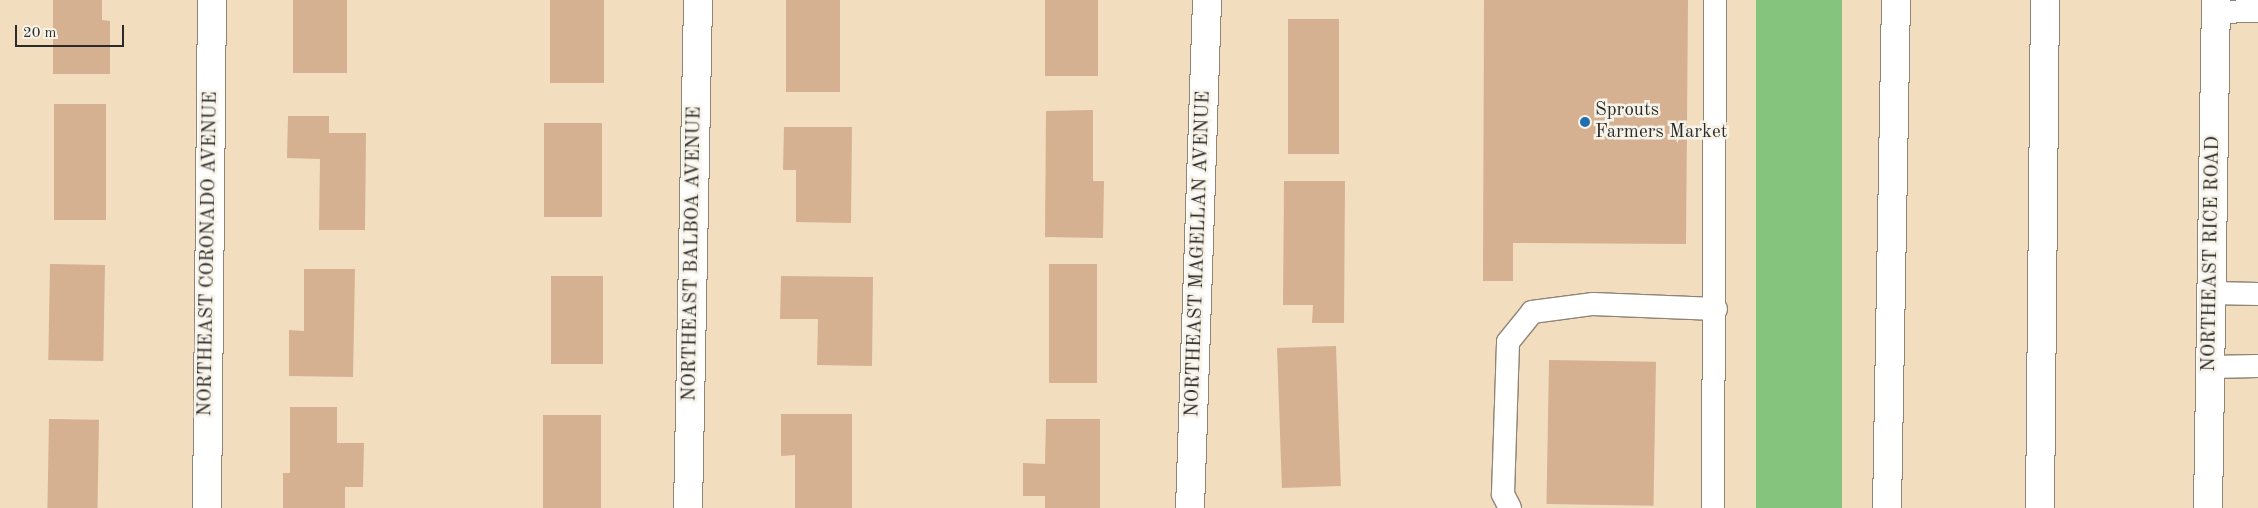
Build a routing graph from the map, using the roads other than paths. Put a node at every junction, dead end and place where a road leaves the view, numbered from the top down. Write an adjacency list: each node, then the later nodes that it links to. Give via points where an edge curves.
1 (212, 0): 14 (street, NORTHEAST CORONADO AVENUE)
2 (698, 0): 15 (street, NORTHEAST BALBOA AVENUE)
3 (1207, 0): 16 (street, NORTHEAST MAGELLAN AVENUE)
4 (1715, 0): 11 (lane)
5 (1896, 0): 19 (street)
6 (2045, 0): 20 (street)
7 (2216, 6): 8 (lane); 9 (street, NORTHEAST RICE ROAD)
8 (2258, 11)
9 (2211, 293): 10 (lane); 13 (street, NORTHEAST RICE ROAD)
10 (2258, 294)
11 (1716, 309): 17 (lane, via 1592,304 1532,312 1508,342 1502,494); 18 (lane)
12 (2258, 366): 13 (lane)
13 (2210, 367): 21 (street, NORTHEAST RICE ROAD)
14 (207, 508)
15 (688, 508)
16 (1190, 508)
17 (1510, 508)
18 (1713, 508)
19 (1888, 508)
20 (2040, 508)
21 (2208, 508)

